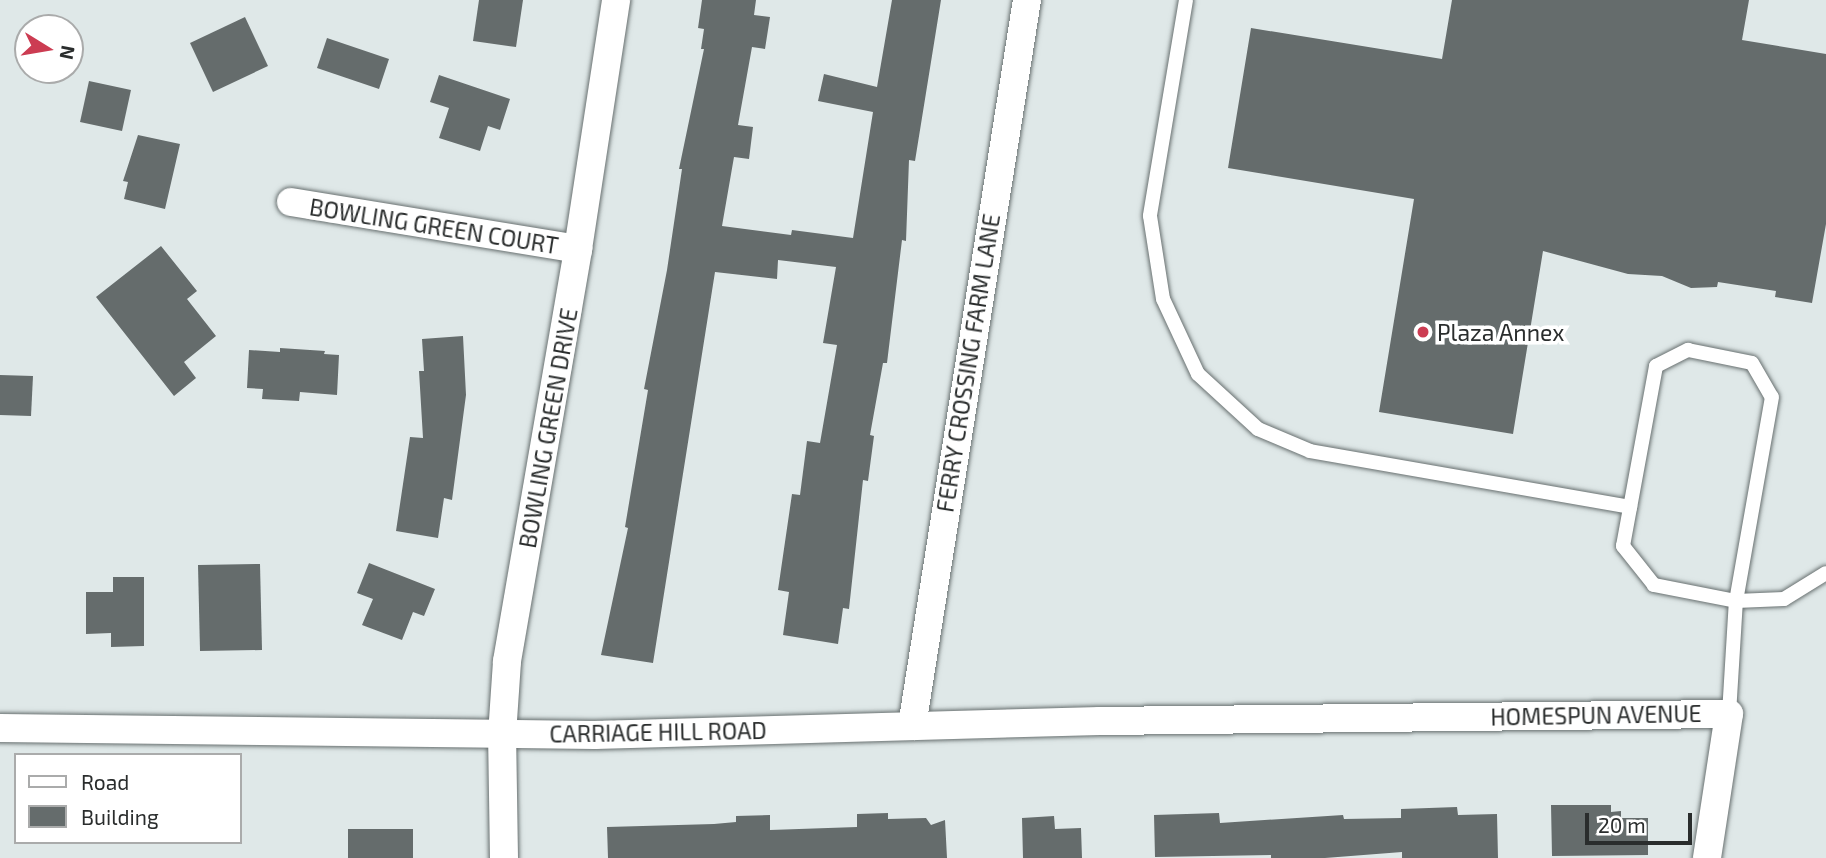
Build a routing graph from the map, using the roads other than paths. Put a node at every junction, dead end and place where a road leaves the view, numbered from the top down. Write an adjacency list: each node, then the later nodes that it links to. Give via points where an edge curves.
1 (616, 0): 5 (street, BOWLING GREEN DRIVE)
2 (1027, 0): 11 (street, FERRY CROSSING FARM LANE)
3 (1186, 0): 6 (lane, via 1150,216 1163,299 1198,374 1258,429 1310,451)
4 (291, 202): 5 (street, BOWLING GREEN COURT)
5 (578, 249): 13 (street, BOWLING GREEN DRIVE, via 507,661)
6 (1630, 507): 8 (lane, via 1623,546 1654,585); 8 (lane, via 1656,366 1688,350 1752,363 1772,397)
7 (1826, 573): 8 (lane, via 1784,599)
8 (1735, 601): 9 (lane)
9 (1729, 714): 10 (street, HOMESPUN AVENUE); 15 (street, HOMESPUN AVENUE)
10 (1317, 718): 11 (street, CARRIAGE HILL ROAD)
11 (912, 726): 13 (street, CARRIAGE HILL ROAD)
12 (0, 728): 13 (street, CARRIAGE HILL ROAD)
13 (502, 735): 14 (street, BOWLING GREEN DRIVE)
14 (504, 858)
15 (1707, 858)

